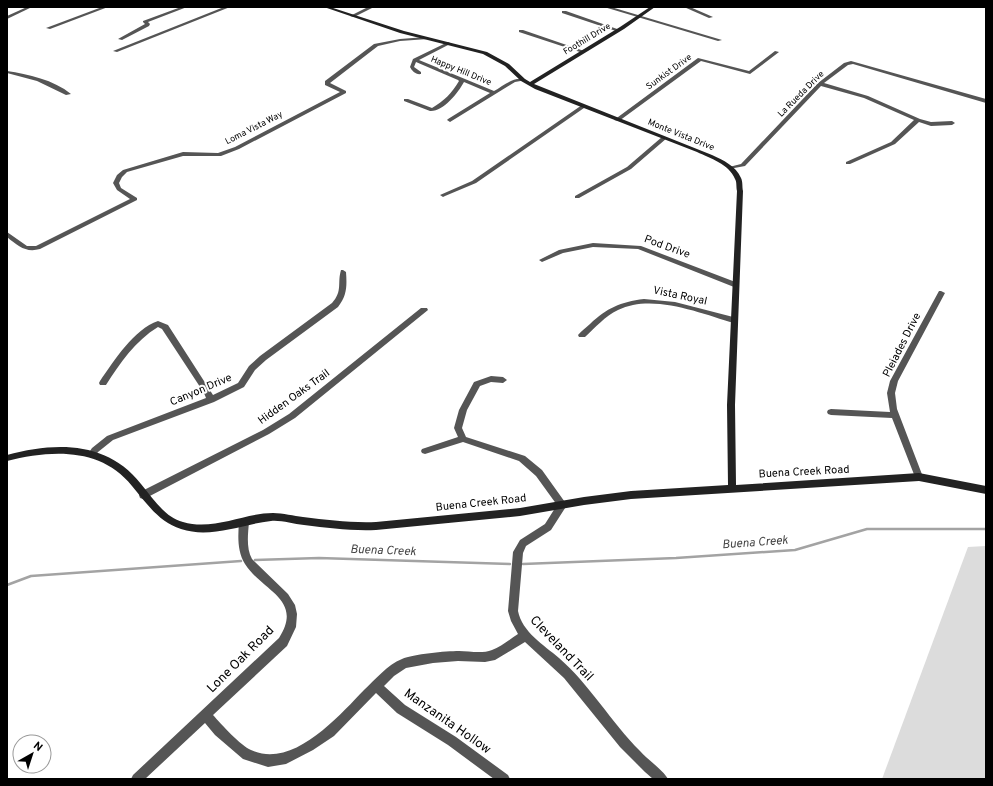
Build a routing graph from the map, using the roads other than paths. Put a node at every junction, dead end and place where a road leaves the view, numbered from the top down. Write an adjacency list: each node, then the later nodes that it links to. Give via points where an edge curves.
1 (30, 7): 14 (street)
2 (106, 7): 15 (street)
3 (185, 7): 19 (street, via 146,22 148,24)
4 (228, 7): 22 (street)
5 (326, 7): 11 (main road, Monte Vista Drive)
6 (372, 7): 11 (street)
7 (606, 7): 12 (street)
8 (653, 7): 12 (main road, Foothill Drive)
9 (686, 7): 13 (street)
10 (564, 12): 16 (street)
11 (352, 16): 18 (main road, Monte Vista Drive)
12 (639, 17): 16 (main road, Foothill Drive); 20 (street)
13 (711, 17)
14 (7, 18)
15 (48, 28)
16 (618, 30): 23 (main road, Foothill Drive)
17 (521, 31): 23 (street)
18 (426, 38): 21 (main road, Monte Vista Drive); 46 (street, Loma Vista Way, via 400,40 373,47 327,82 344,92 237,148 219,155 183,154 125,171 119,176 116,184 119,189 135,199 38,248 26,249)
19 (120, 39)
20 (720, 40)
21 (448, 43): 25 (street); 29 (main road, Monte Vista Drive, via 493,57 507,65)
22 (115, 51)
23 (582, 51): 30 (main road, Foothill Drive)
24 (777, 52): 38 (street, Sunkist Drive, via 750,73 700,59)
25 (415, 60): 27 (street, via 412,66); 28 (street, Happy Hill Drive)
26 (7, 72): 33 (street, via 28,76)
27 (419, 73)
28 (459, 78): 32 (street, Happy Hill Drive); 34 (street, via 462,81 454,95 432,110)
29 (523, 80): 30 (main road, Monte Vista Drive); 32 (street, Happy Hill Drive, via 514,81)
30 (530, 84): 36 (main road, Monte Vista Drive)
31 (820, 84): 35 (street, La Rueda Drive, via 846,64 856,62); 39 (street, via 866,97); 43 (street, La Rueda Drive, via 743,165)
32 (494, 93): 37 (street)
33 (68, 94)
34 (406, 100)
35 (986, 101)
36 (582, 107): 38 (main road, Monte Vista Drive); 44 (street, via 487,173 458,190)
37 (450, 120)
38 (618, 120): 41 (main road, Monte Vista Drive)
39 (918, 120): 40 (street, via 931,124); 42 (street, via 892,143)
40 (952, 123)
41 (664, 138): 43 (main road, Monte Vista Drive, via 717,159); 45 (street, via 629,168)
42 (848, 164)
43 (731, 168): 49 (main road, via 738,179 740,191)
44 (443, 195)
45 (577, 197)
46 (7, 234)
47 (542, 260): 49 (street, Pod Drive, via 561,251 593,245 639,247)
48 (343, 272): 56 (street, Canyon Drive, via 342,298 335,305 263,358 252,368 241,385)
49 (736, 284): 52 (main road)
50 (942, 293): 58 (street, Pleiades Drive, via 894,381 891,397)
51 (424, 310): 66 (street, Hidden Oaks Trail, via 292,416)
52 (734, 320): 53 (street, Vista Royal, via 659,301 632,301 614,308); 64 (main road)
53 (582, 335)
54 (503, 380): 59 (street, via 490,379 477,384 463,410 458,428)
55 (103, 383): 56 (street, via 132,344 158,324 165,327)
56 (211, 400): 61 (street, Canyon Drive, via 110,438)
57 (831, 412): 58 (street)
58 (896, 415): 63 (street, Pleiades Drive)
59 (463, 439): 60 (street); 67 (street, via 522,458 539,473)
60 (425, 451)
61 (92, 454): 62 (main road, Buena Creek Road, via 33,453); 66 (main road, Buena Creek Road, via 120,467)
62 (7, 458)
63 (919, 477): 64 (main road, Buena Creek Road); 65 (main road, Buena Creek Road)
64 (732, 488): 67 (main road, Buena Creek Road, via 631,495)
65 (986, 490)
66 (143, 495): 68 (main road, Buena Creek Road, via 170,521 182,526 199,528)
67 (562, 505): 68 (main road, Buena Creek Road, via 520,512 376,526 353,527 273,517); 69 (street, Cleveland Trail, via 548,527 523,543 518,552 513,611 514,618)
68 (244, 522): 71 (street, Lone Oak Road, via 242,540 249,562 286,597 292,612 291,626 283,642)
69 (526, 635): 70 (street, via 486,658 458,656 404,663); 74 (street, Cleveland Trail, via 567,673 609,725)
70 (376, 686): 71 (street, via 330,732 286,758 268,761 248,755 219,731); 73 (street, Manzanita Hollow, via 401,709 452,741)
71 (205, 715): 72 (street, Lone Oak Road)
72 (137, 779)
73 (504, 779)
74 (662, 779)

